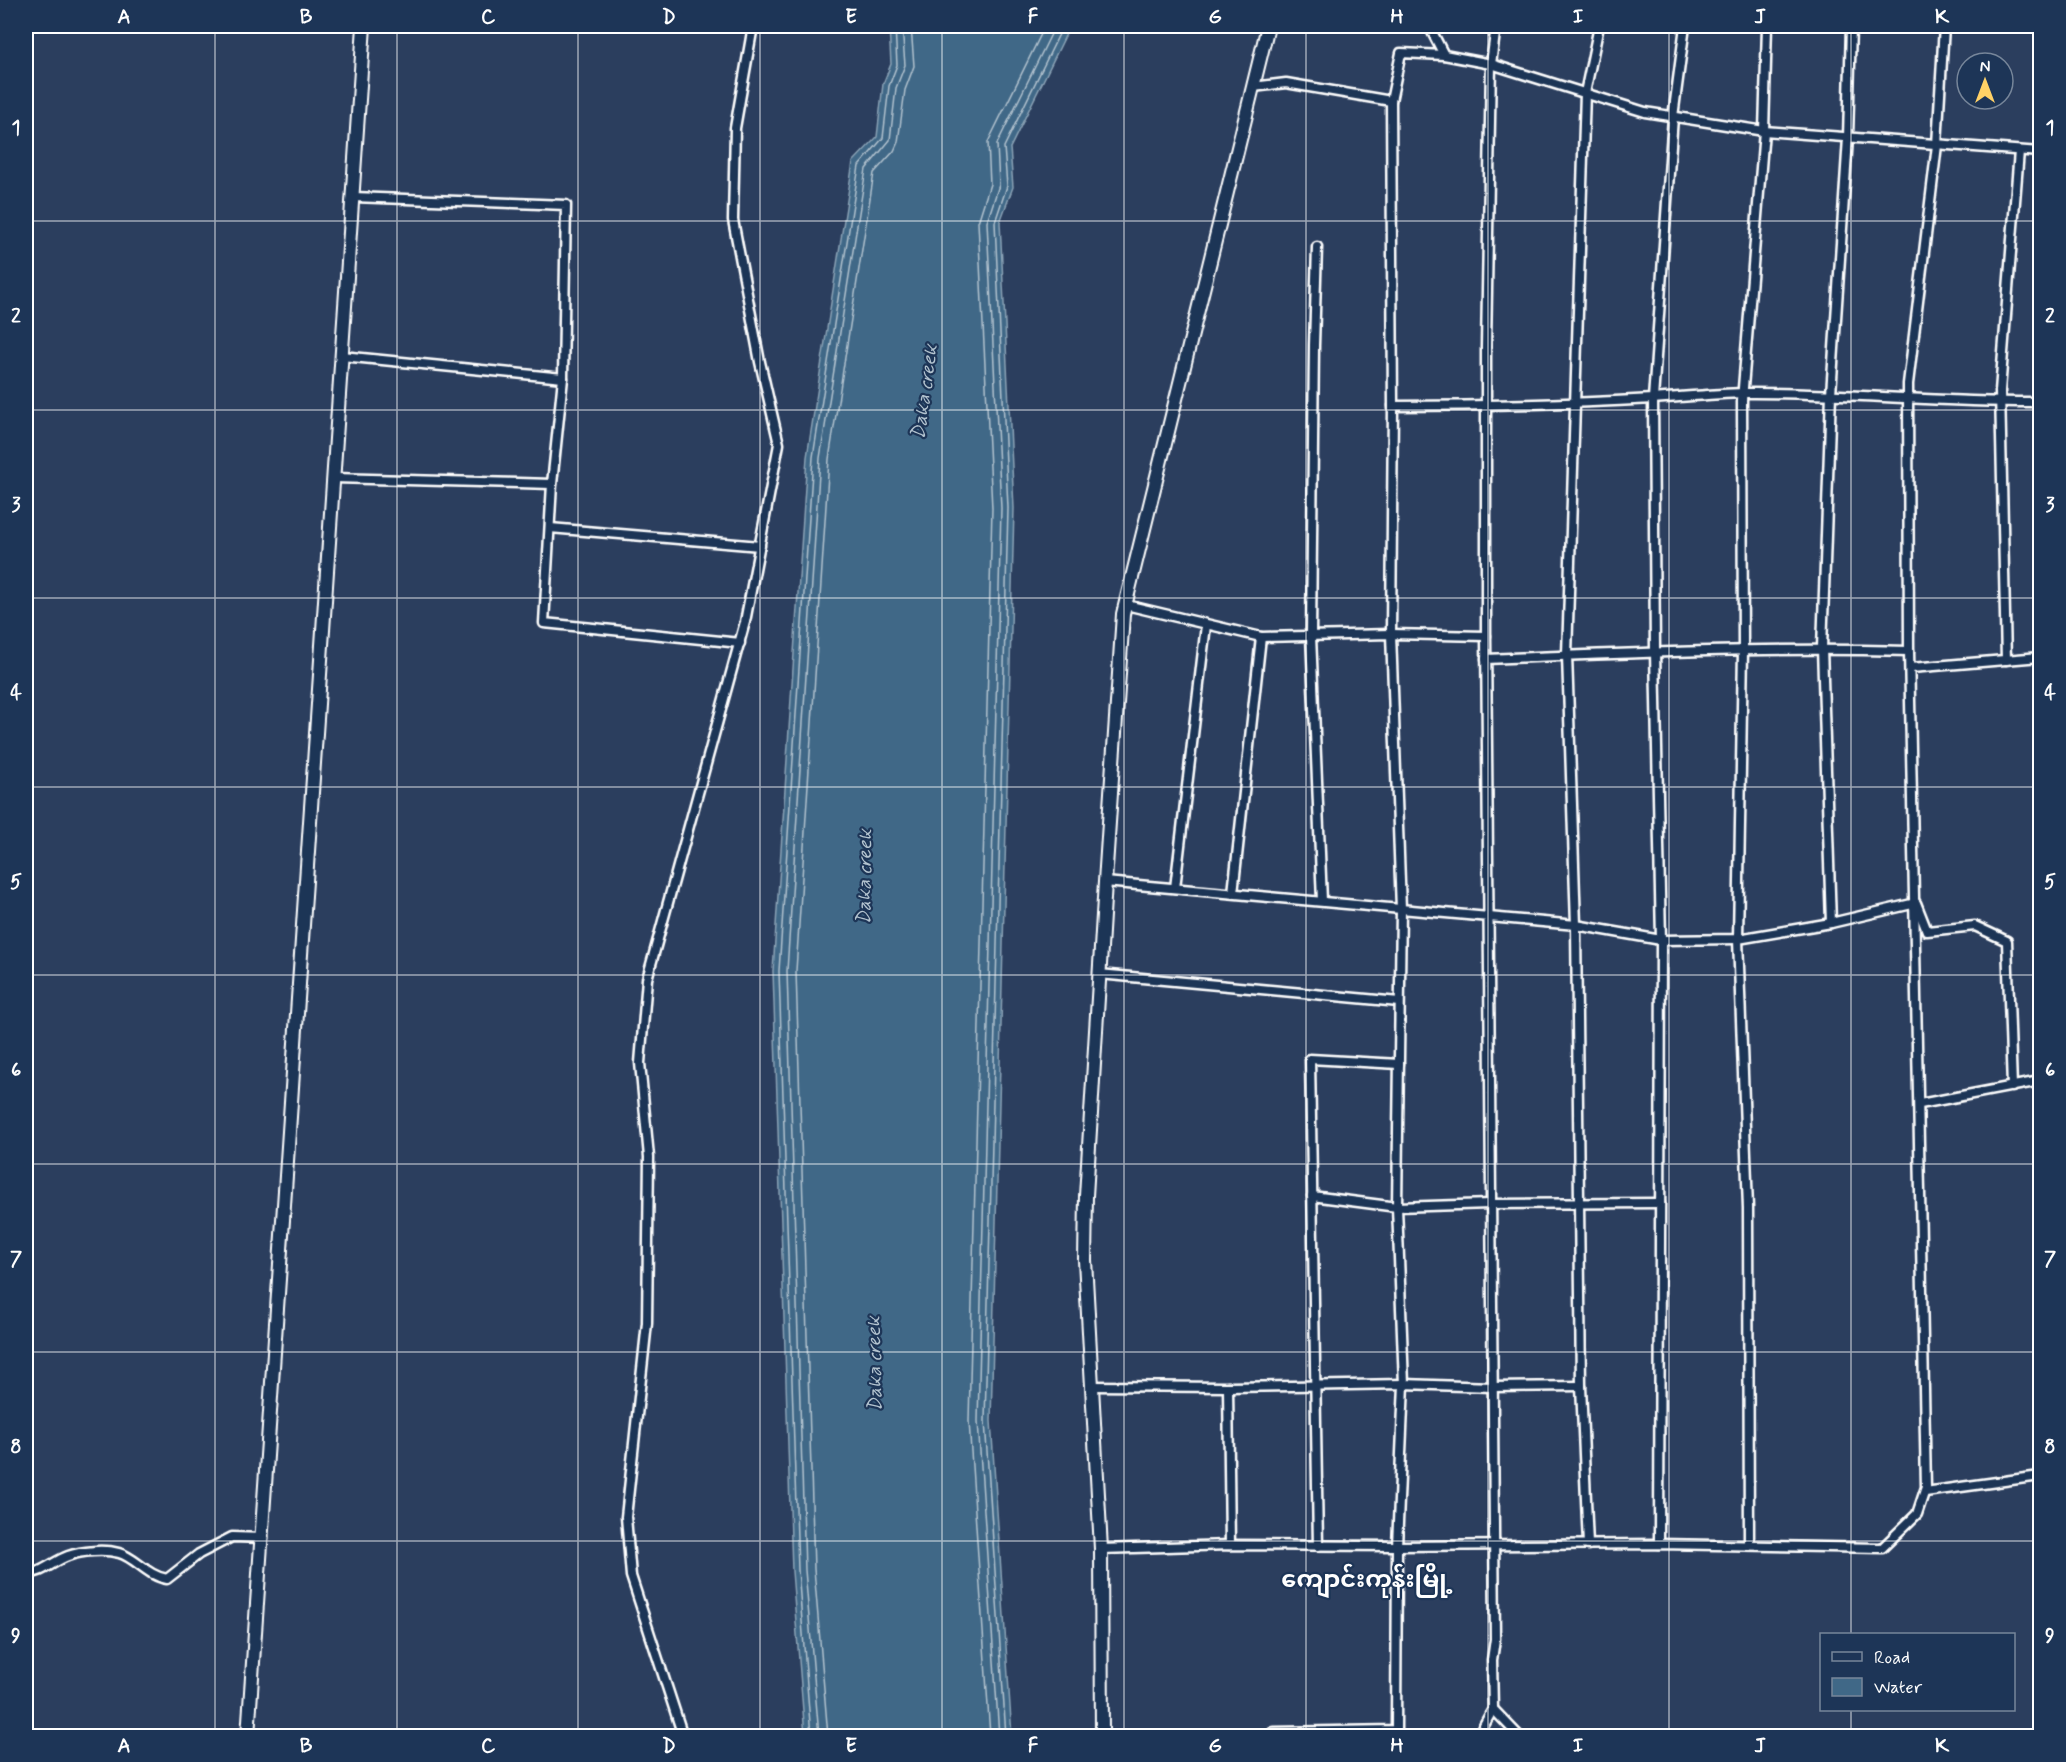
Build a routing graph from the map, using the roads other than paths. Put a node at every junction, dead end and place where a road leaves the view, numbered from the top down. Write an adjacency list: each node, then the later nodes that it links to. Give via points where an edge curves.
1 (364, 26): 22 (street)
2 (753, 26): 38 (street, via 735,128 733,220 779,444)
3 (1268, 26): 13 (street)
4 (1429, 26): 11 (street)
5 (1496, 26): 12 (street)
6 (1599, 26): 14 (street)
7 (1685, 26): 16 (street)
8 (1767, 26): 17 (street)
9 (1851, 26): 18 (street)
10 (1944, 26): 19 (street)
11 (1444, 55): 12 (street); 15 (street, via 1401,53)
12 (1491, 64): 14 (street); 34 (street)
13 (1253, 87): 15 (street, via 1286,82); 39 (street)
14 (1585, 93): 16 (street); 30 (street)
15 (1391, 101): 33 (street)
16 (1673, 117): 17 (street); 29 (street)
17 (1764, 131): 18 (street); 26 (street)
18 (1848, 138): 19 (street); 27 (street)
19 (1937, 145): 20 (street); 28 (street)
20 (2019, 151): 21 (street); 31 (street)
21 (2040, 152)
22 (353, 197): 24 (street); 25 (street, via 566,205)
23 (1317, 247): 43 (street)
24 (342, 356): 25 (street); 35 (street)
25 (563, 378): 36 (street)
26 (1742, 393): 27 (street); 29 (street); 47 (street)
27 (1831, 394): 28 (street); 46 (street)
28 (1908, 397): 31 (street); 49 (street)
29 (1653, 399): 30 (street); 48 (street)
30 (1575, 402): 34 (street); 50 (street)
31 (2000, 402): 32 (street); 53 (street)
32 (2040, 402)
33 (1393, 406): 34 (street); 41 (street)
34 (1486, 406): 44 (street)
35 (334, 478): 36 (street); 85 (street)
36 (552, 484): 37 (street)
37 (550, 528): 38 (street); 45 (street, via 544,623)
38 (760, 546): 45 (street)
39 (1126, 605): 40 (street); 55 (street)
40 (1206, 625): 42 (street); 56 (street)
41 (1391, 634): 43 (street); 44 (street); 60 (street)
42 (1261, 636): 43 (street); 57 (street)
43 (1311, 636): 58 (street)
44 (1485, 636): 52 (street)
45 (740, 643): 97 (street, via 647,979 640,1063 649,1157 647,1323 626,1517 631,1576)
46 (1822, 648): 47 (street); 49 (street); 62 (street)
47 (1743, 650): 48 (street); 64 (street)
48 (1655, 651): 50 (street); 65 (street)
49 (1909, 651): 54 (street)
50 (1567, 655): 52 (street); 63 (street)
51 (2040, 657): 53 (street)
52 (1486, 659): 61 (street)
53 (2006, 660): 54 (street)
54 (1911, 668): 59 (street)
55 (1105, 882): 56 (street); 66 (street)
56 (1175, 888): 57 (street)
57 (1233, 893): 58 (street)
58 (1322, 901): 60 (street)
59 (1916, 903): 62 (street); 70 (street, via 1927,931 1975,926 2007,941); 71 (street)
60 (1401, 909): 61 (street); 67 (street)
61 (1488, 917): 63 (street); 75 (street)
62 (1831, 923): 64 (street)
63 (1575, 925): 65 (street); 73 (street)
64 (1738, 939): 65 (street); 89 (street, via 1748,1208)
65 (1661, 940): 74 (street)
66 (1099, 975): 67 (street); 78 (street, via 1086,1207)
67 (1400, 1002): 68 (street)
68 (1399, 1064): 72 (street, via 1310,1059); 76 (street)
69 (2040, 1081): 70 (street)
70 (2012, 1087): 71 (street)
71 (1920, 1104): 84 (street)
72 (1312, 1196): 76 (street); 79 (street)
73 (1579, 1203): 74 (street); 75 (street); 80 (street)
74 (1660, 1203): 86 (street)
75 (1490, 1204): 76 (street); 82 (street)
76 (1397, 1207): 77 (street)
77 (1404, 1384): 79 (street); 82 (street); 91 (street)
78 (1091, 1386): 81 (street); 93 (street)
79 (1314, 1386): 81 (street); 90 (street)
80 (1581, 1386): 82 (street); 88 (street)
81 (1228, 1387): 87 (street)
82 (1492, 1388): 92 (street)
83 (2040, 1476): 84 (street)
84 (1925, 1492): 89 (street, via 1917,1514 1882,1548)
85 (263, 1538): 94 (street, via 232,1537 199,1554 167,1579 120,1553 93,1552 68,1556 37,1573); 96 (street)
86 (1659, 1544): 88 (street); 89 (street)
87 (1230, 1545): 90 (street); 93 (street)
88 (1588, 1545): 92 (street)
89 (1749, 1545)
90 (1318, 1546): 91 (street)
91 (1397, 1546): 92 (street); 99 (street, via 1396,1730 1273,1732)
92 (1493, 1546): 95 (street)
93 (1101, 1549): 98 (street)
94 (26, 1574)
95 (1493, 1709): 100 (street); 101 (street)
96 (248, 1737)
97 (683, 1737)
98 (1102, 1737)
99 (1273, 1737)
100 (1478, 1737)
101 (1520, 1737)

